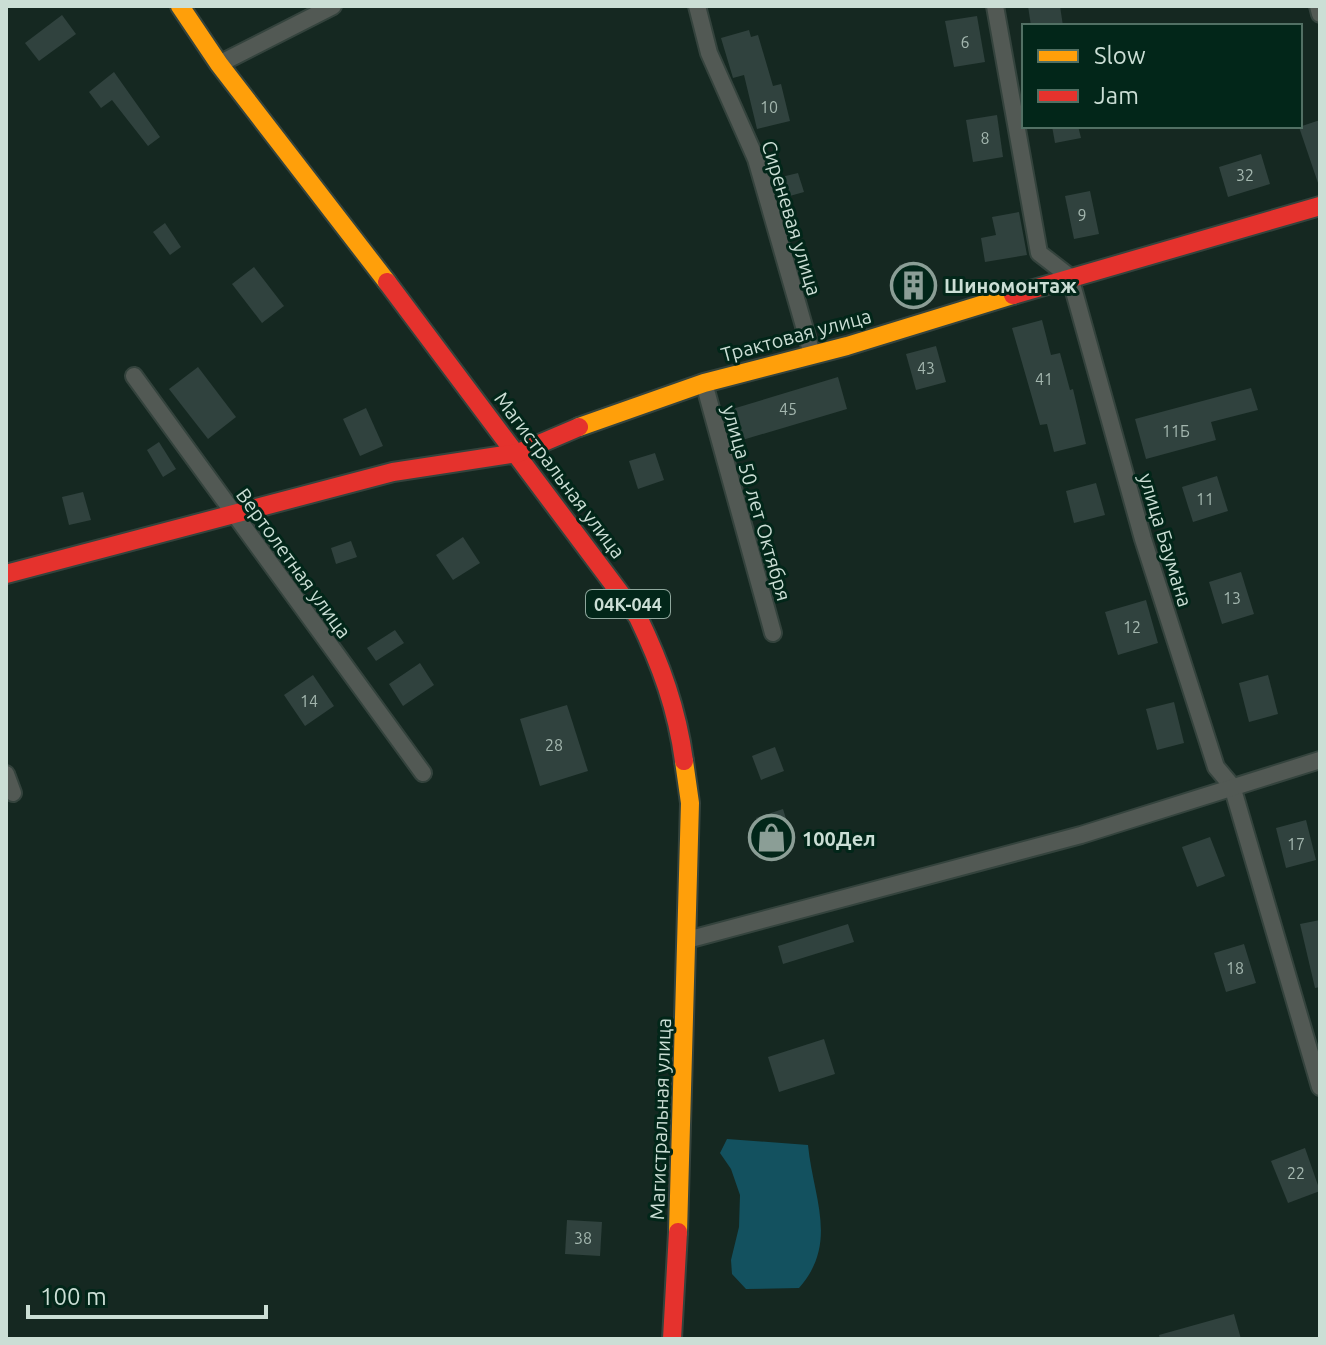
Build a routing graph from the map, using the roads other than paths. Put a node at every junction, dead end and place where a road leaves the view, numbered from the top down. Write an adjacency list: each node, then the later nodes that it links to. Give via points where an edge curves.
1 (180, 6): 7 (main road, Магистральная улица / 04К-044)
2 (333, 6): 7 (street)
3 (697, 6): 10 (street, Сиреневая улица, via 709,53 756,159)
4 (995, 6): 9 (street, via 1039,253)
5 (1318, 6): 6 (street)
6 (1320, 14)
7 (219, 64): 13 (main road, Магистральная улица / 04К-044)
8 (1320, 206): 9 (main road, Трактовая улица)
9 (1070, 277): 10 (main road, Трактовая улица); 20 (street, улица Баумана, via 1143,539 1216,767)
10 (812, 354): 12 (main road, Трактовая улица)
11 (134, 376): 14 (street, Вертолетная улица)
12 (704, 383): 13 (main road, Трактовая улица, via 611,413); 16 (street, улица 50 лет Октября)
13 (518, 453): 14 (main road, Трактовая улица, via 393,472); 22 (main road, Магистральная улица / 04К-044, via 638,617 659,661 678,716 687,765)
14 (235, 516): 15 (main road, Трактовая улица); 18 (street, Вертолетная улица)
15 (6, 574)
16 (773, 633)
17 (1320, 760): 20 (street)
18 (423, 773)
19 (6, 774): 21 (street)
20 (1232, 786): 22 (street, via 1081,835); 23 (street, улица Баумана)
21 (13, 793)
22 (687, 940): 24 (main road, Магистральная улица / 04К-044)
23 (1320, 1087)
24 (672, 1339)

